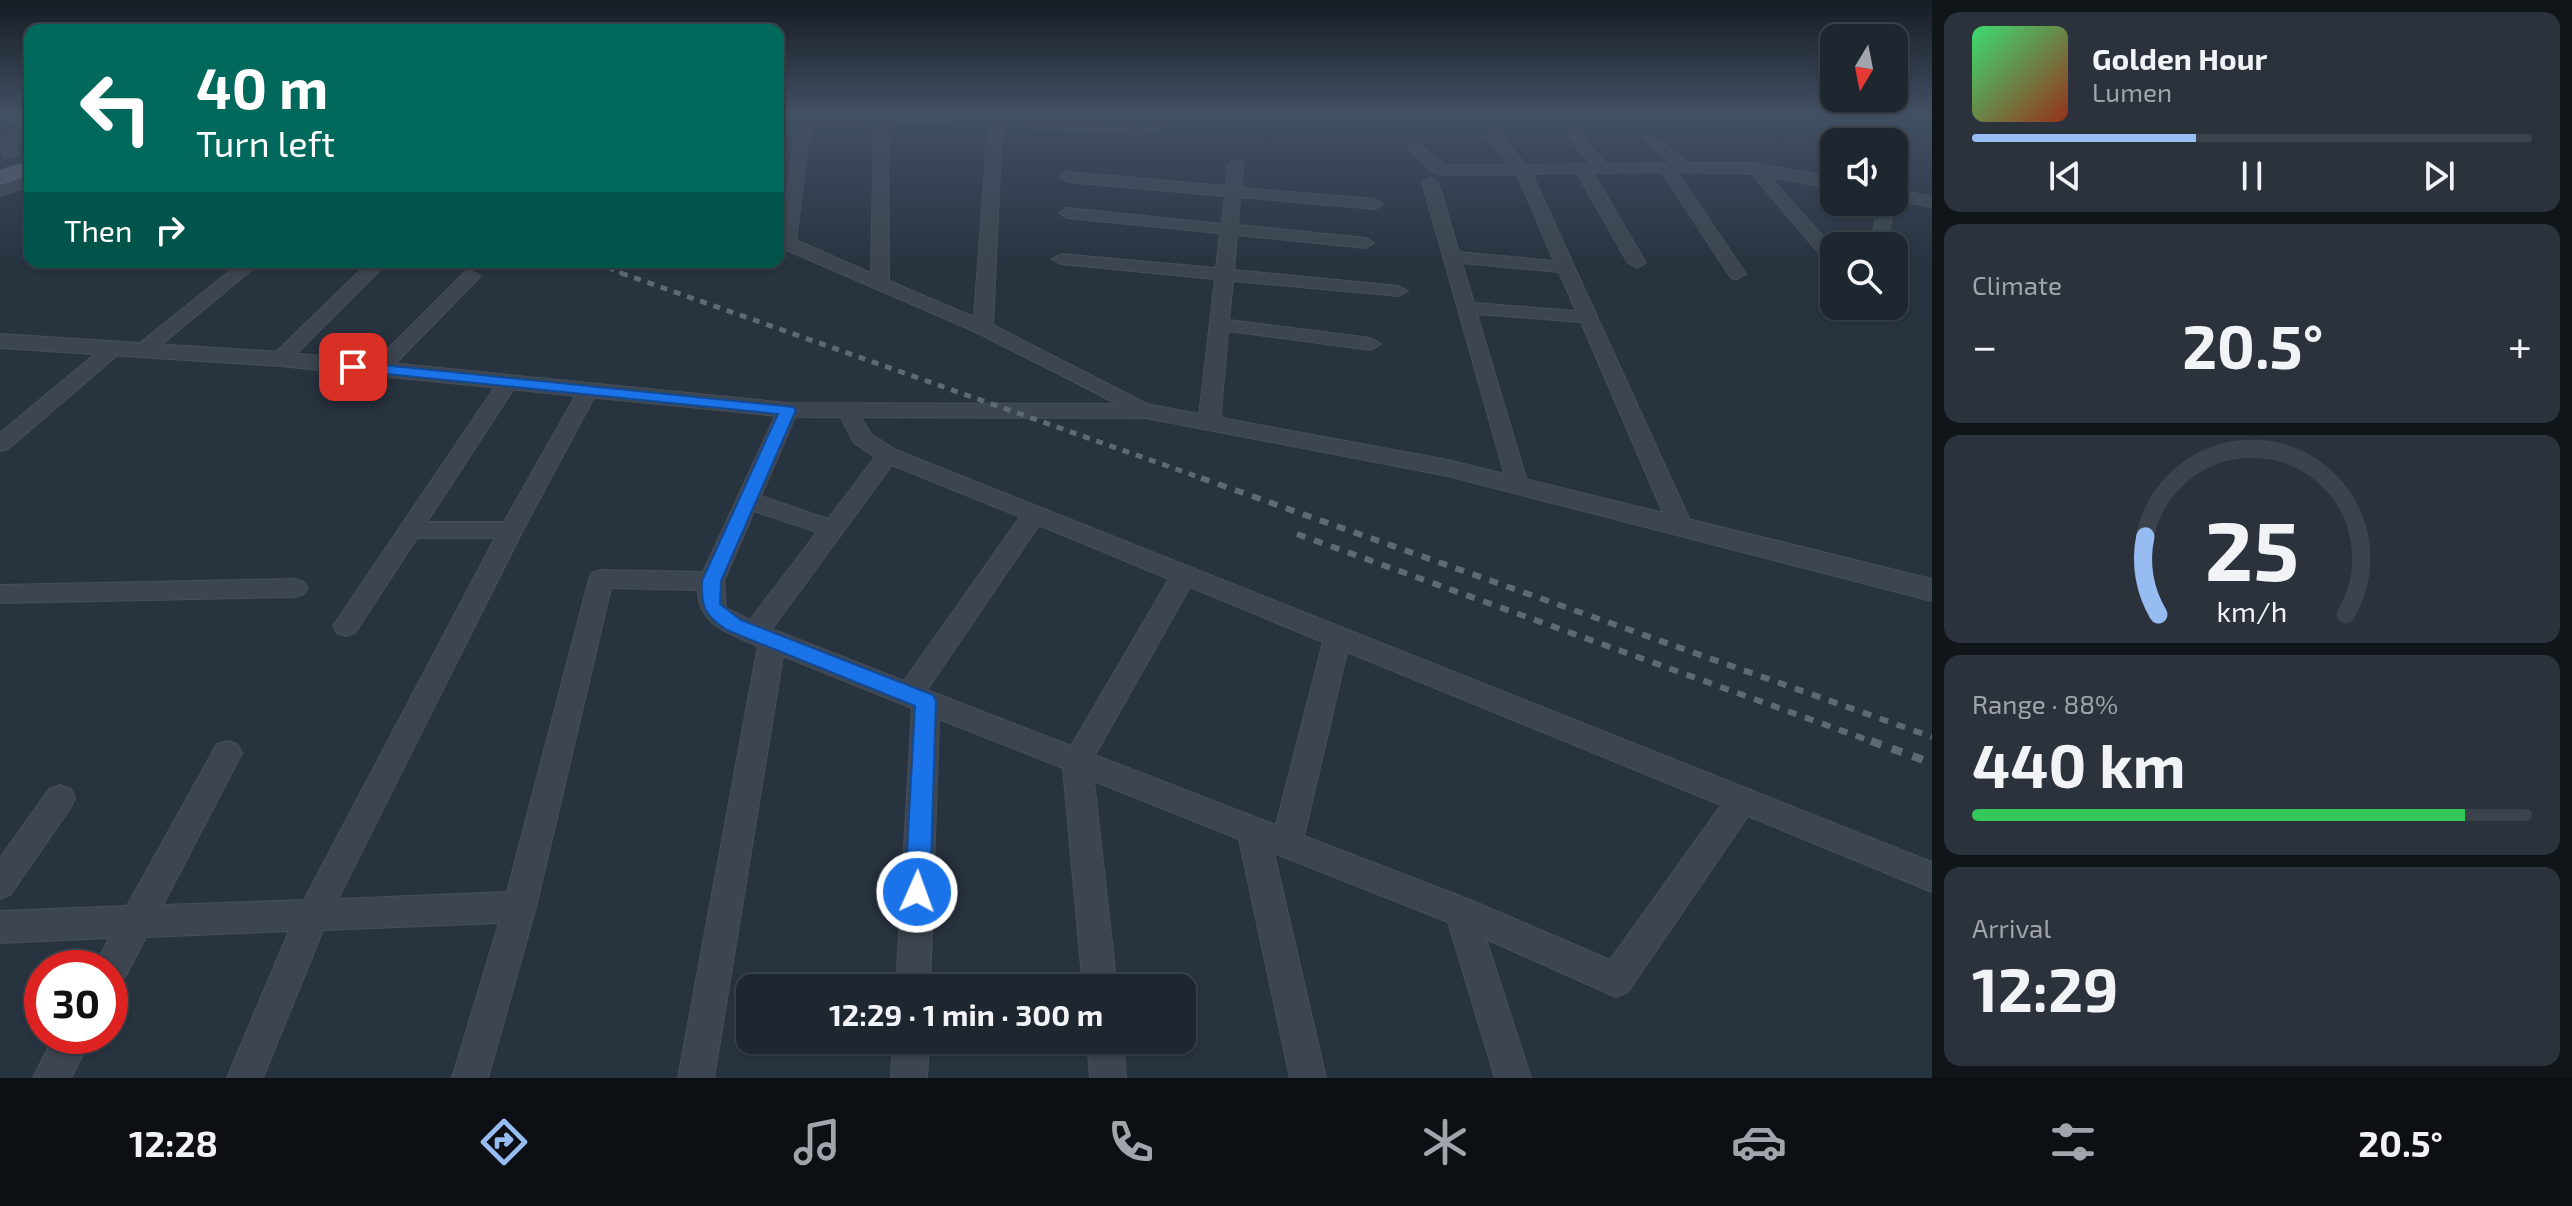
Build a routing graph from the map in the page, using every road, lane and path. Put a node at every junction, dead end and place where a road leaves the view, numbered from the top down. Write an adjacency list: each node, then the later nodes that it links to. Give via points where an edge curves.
1 (799, 163): 39 (street, via 790,245)
2 (881, 163): 39 (street)
3 (993, 163): 44 (street)
4 (1431, 163): 14 (street, via 1443,170)
5 (1517, 163): 14 (street)
6 (1597, 163): 12 (street)
7 (1681, 163): 9 (street)
8 (1236, 164): 22 (street)
9 (1684, 166): 10 (street); 13 (street)
10 (1666, 167): 12 (street); 37 (street)
11 (1582, 168): 12 (street); 14 (street); 32 (street)
12 (1601, 168)
13 (1755, 168): 18 (street); 29 (street)
14 (1522, 169): 33 (street)
15 (24, 170): 17 (main road)
16 (1067, 177): 22 (street)
17 (0, 178)
18 (1820, 180)
19 (24, 182): 21 (street)
20 (1430, 182): 30 (street)
21 (0, 191)
22 (1233, 193): 25 (street); 27 (street)
23 (1908, 197): 24 (street)
24 (1932, 202)
25 (1375, 204)
26 (1067, 213): 27 (street)
27 (1229, 230): 28 (street); 36 (street)
28 (1366, 243)
29 (1820, 244)
30 (1452, 257): 33 (street); 41 (street)
31 (1061, 259): 36 (street)
32 (1637, 263)
33 (1565, 267): 42 (street)
34 (245, 268): 48 (street)
35 (373, 268): 49 (street)
36 (1225, 274): 40 (street); 43 (street)
37 (1737, 274)
38 (471, 276): 50 (street)
39 (880, 285): 44 (street)
40 (1399, 291)
41 (1467, 308): 42 (street); 59 (street)
42 (1587, 317): 62 (street)
43 (1220, 324): 46 (street); 56 (street)
44 (983, 328): 55 (street)
45 (2, 343): 47 (street)
46 (1371, 344)
47 (114, 348): 48 (street); 57 (street)
48 (143, 350): 49 (street)
49 (280, 359): 50 (street)
50 (379, 369): 51 (street)
51 (508, 382): 52 (street); 64 (street)
52 (588, 390): 53 (street); 65 (street)
53 (788, 410): 54 (street); 60 (street)
54 (847, 410): 55 (street); 58 (street, via 862,438)
55 (1146, 411): 56 (street)
56 (1209, 424): 59 (street)
57 (0, 444)
58 (888, 455): 61 (street); 63 (street)
59 (1517, 485): 62 (street)
60 (747, 500): 63 (street); 67 (street)
61 (1035, 514): 66 (street); 74 (street)
62 (1681, 527): 69 (street)
63 (833, 529): 72 (street)
64 (410, 530): 65 (street); 71 (street)
65 (511, 530): 85 (street)
66 (1184, 575): 73 (street); 76 (street)
67 (711, 581): 72 (street, via 717,615); 83 (street, via 601,579)
68 (295, 588): 70 (street)
69 (1932, 590)
70 (0, 594)
71 (346, 626)
72 (763, 637): 74 (street); 97 (street)
73 (1337, 637): 78 (street); 80 (street)
74 (918, 698): 76 (street); 89 (street)
75 (227, 753): 86 (street)
76 (1077, 761): 79 (street); 90 (street)
77 (60, 798): 82 (street)
78 (1741, 802): 81 (street); 84 (street, via 1616,980)
79 (1253, 830): 80 (street); 100 (street)
80 (1287, 843): 84 (street)
81 (1932, 877)
82 (0, 884)
83 (520, 907): 85 (street); 96 (street)
84 (1461, 912): 101 (street)
85 (313, 915): 86 (street); 95 (street)
86 (137, 921): 87 (street); 88 (street)
87 (0, 927)
88 (121, 950)
89 (913, 974)
90 (1099, 974)
91 (64, 1054): 94 (street)
92 (910, 1054): 98 (street)
93 (1106, 1054): 99 (street)
94 (51, 1078)
95 (245, 1078)
96 (470, 1078)
97 (696, 1078)
98 (909, 1078)
99 (1108, 1078)
100 (1308, 1078)
101 (1513, 1078)

